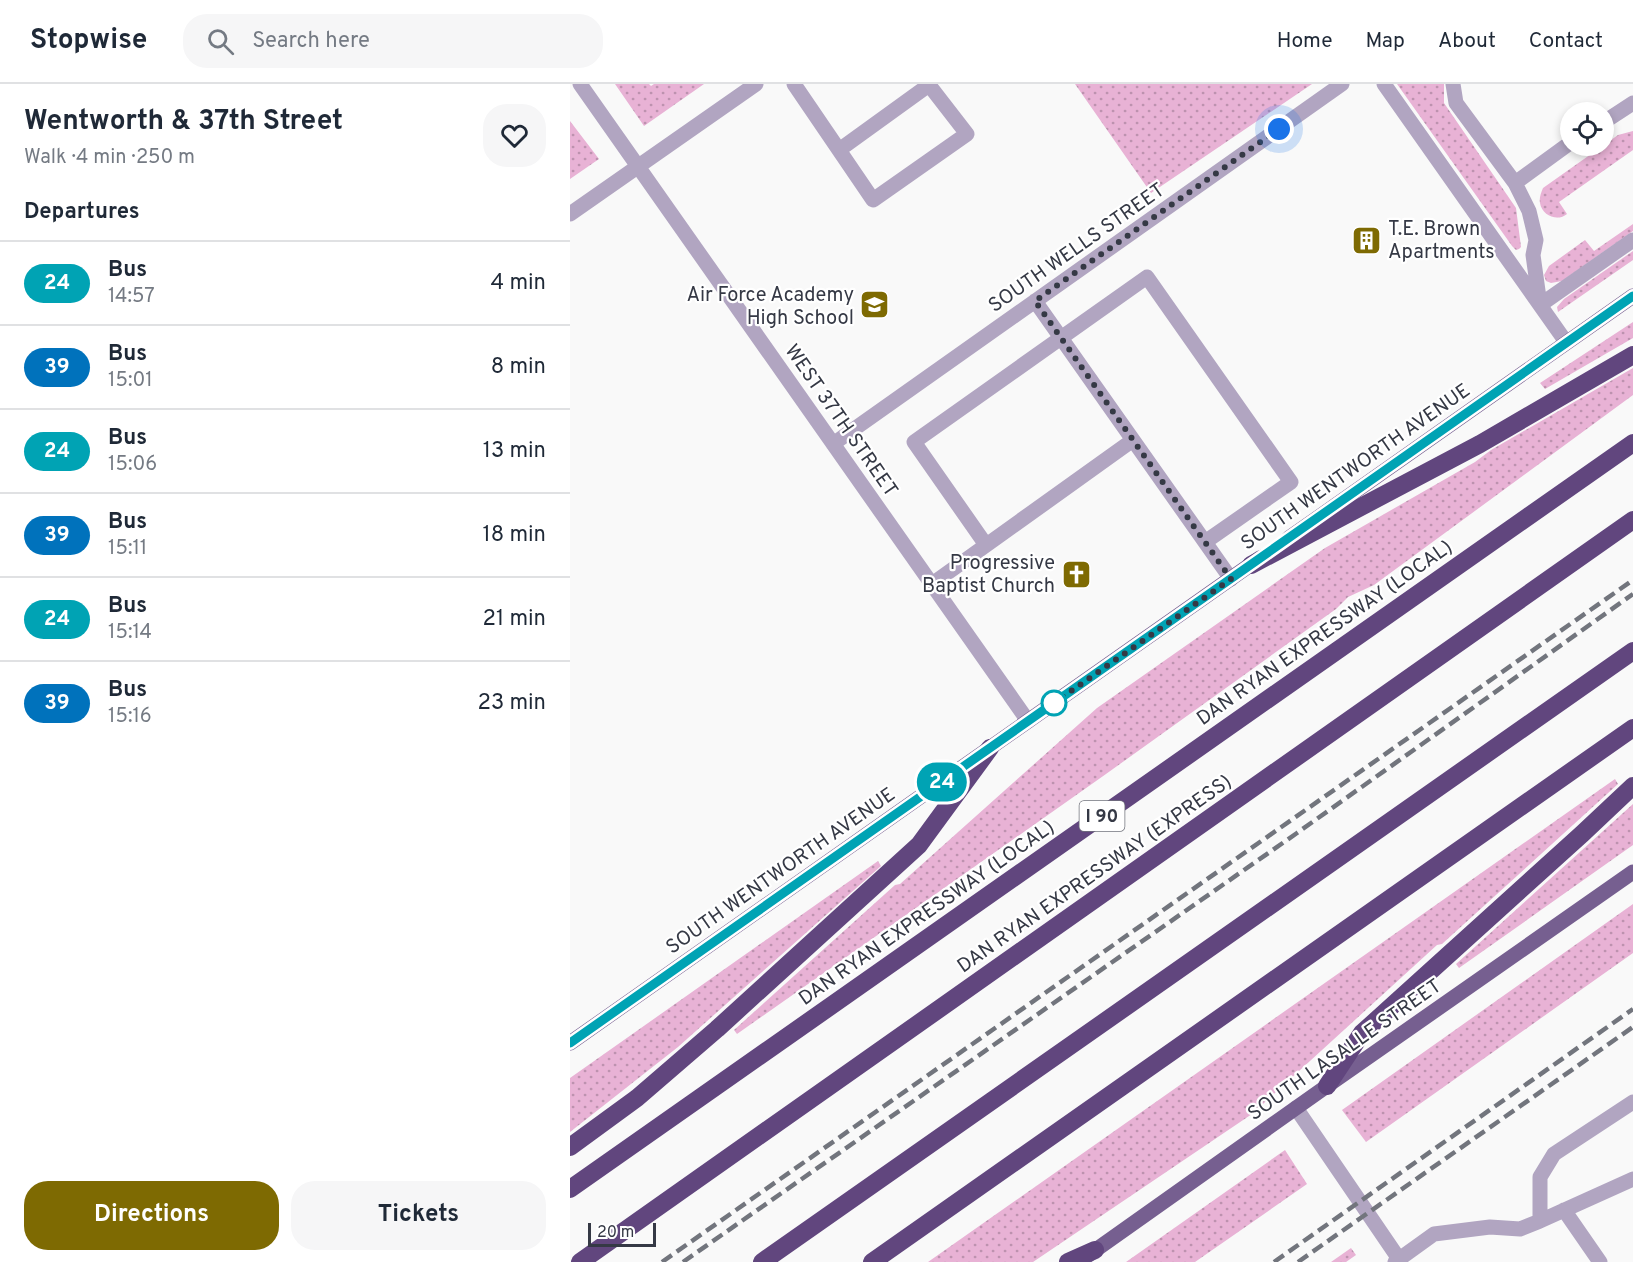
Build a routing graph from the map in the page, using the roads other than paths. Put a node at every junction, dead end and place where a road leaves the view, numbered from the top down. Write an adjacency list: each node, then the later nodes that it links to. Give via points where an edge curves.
1 (580, 84): 11 (street, WEST 37TH STREET)
2 (756, 84): 11 (street)
3 (794, 84): 9 (street)
4 (1342, 84): 16 (street, SOUTH WELLS STREET)
5 (1384, 84): 17 (street)
6 (1453, 84): 12 (street, via 1456,103)
7 (1633, 103): 8 (street)
8 (1614, 115)
9 (839, 150): 9 (street, via 873,200 967,134 929,84)
10 (1560, 150): 12 (street)
11 (639, 167): 13 (street); 23 (street, WEST 37TH STREET)
12 (1515, 183): 17 (street, via 1529,211 1536,240 1533,255)
13 (570, 214)
14 (1633, 240): 17 (street)
15 (1633, 296): 19 (main road, SOUTH WENTWORTH AVENUE)
16 (1035, 301): 18 (street); 23 (street, SOUTH WELLS STREET)
17 (1540, 305): 19 (street)
18 (1061, 338): 21 (street); 25 (street, via 1147,277 1291,482); 26 (street, via 914,442)
19 (1566, 342): 27 (main road, SOUTH WENTWORTH AVENUE)
20 (1633, 355): 27 (highway, via 1480,444)
21 (1133, 440): 25 (street); 26 (street)
22 (1633, 443): 42 (highway, DAN RYAN EXPRESSWAY (LOCAL) / I 90)
23 (834, 444): 29 (street, WEST 37TH STREET)
24 (1633, 520): 47 (highway, DAN RYAN EXPRESSWAY (EXPRESS))
25 (1205, 542): 28 (street)
26 (986, 545): 29 (street)
27 (1251, 565): 28 (main road, SOUTH WENTWORTH AVENUE)
28 (1231, 579): 31 (main road, SOUTH WENTWORTH AVENUE)
29 (932, 584): 31 (street, WEST 37TH STREET)
30 (1633, 651): 48 (highway)
31 (1028, 721): 33 (main road, SOUTH WENTWORTH AVENUE)
32 (1633, 728): 49 (highway)
33 (990, 748): 36 (main road, SOUTH WENTWORTH AVENUE); 40 (highway, via 919,845 637,1098)
34 (1633, 786): 37 (highway, via 1362,1033)
35 (1633, 872): 37 (main road, SOUTH LASALLE STREET)
36 (570, 1043)
37 (1327, 1086): 39 (main road, SOUTH LASALLE STREET)
38 (1633, 1102): 44 (street, via 1554,1154 1540,1177)
39 (1296, 1108): 45 (main road, SOUTH LASALLE STREET); 46 (street)
40 (570, 1147)
41 (1633, 1179): 43 (street)
42 (570, 1189)
43 (1564, 1210): 44 (street); 52 (street)
44 (1540, 1221): 46 (street, via 1520,1229 1490,1227 1434,1234)
45 (1095, 1250): 50 (highway); 51 (main road, SOUTH LASALLE STREET)
46 (1397, 1261)
47 (580, 1262)
48 (762, 1262)
49 (872, 1262)
50 (1068, 1262)
51 (1080, 1262)
52 (1600, 1262)

